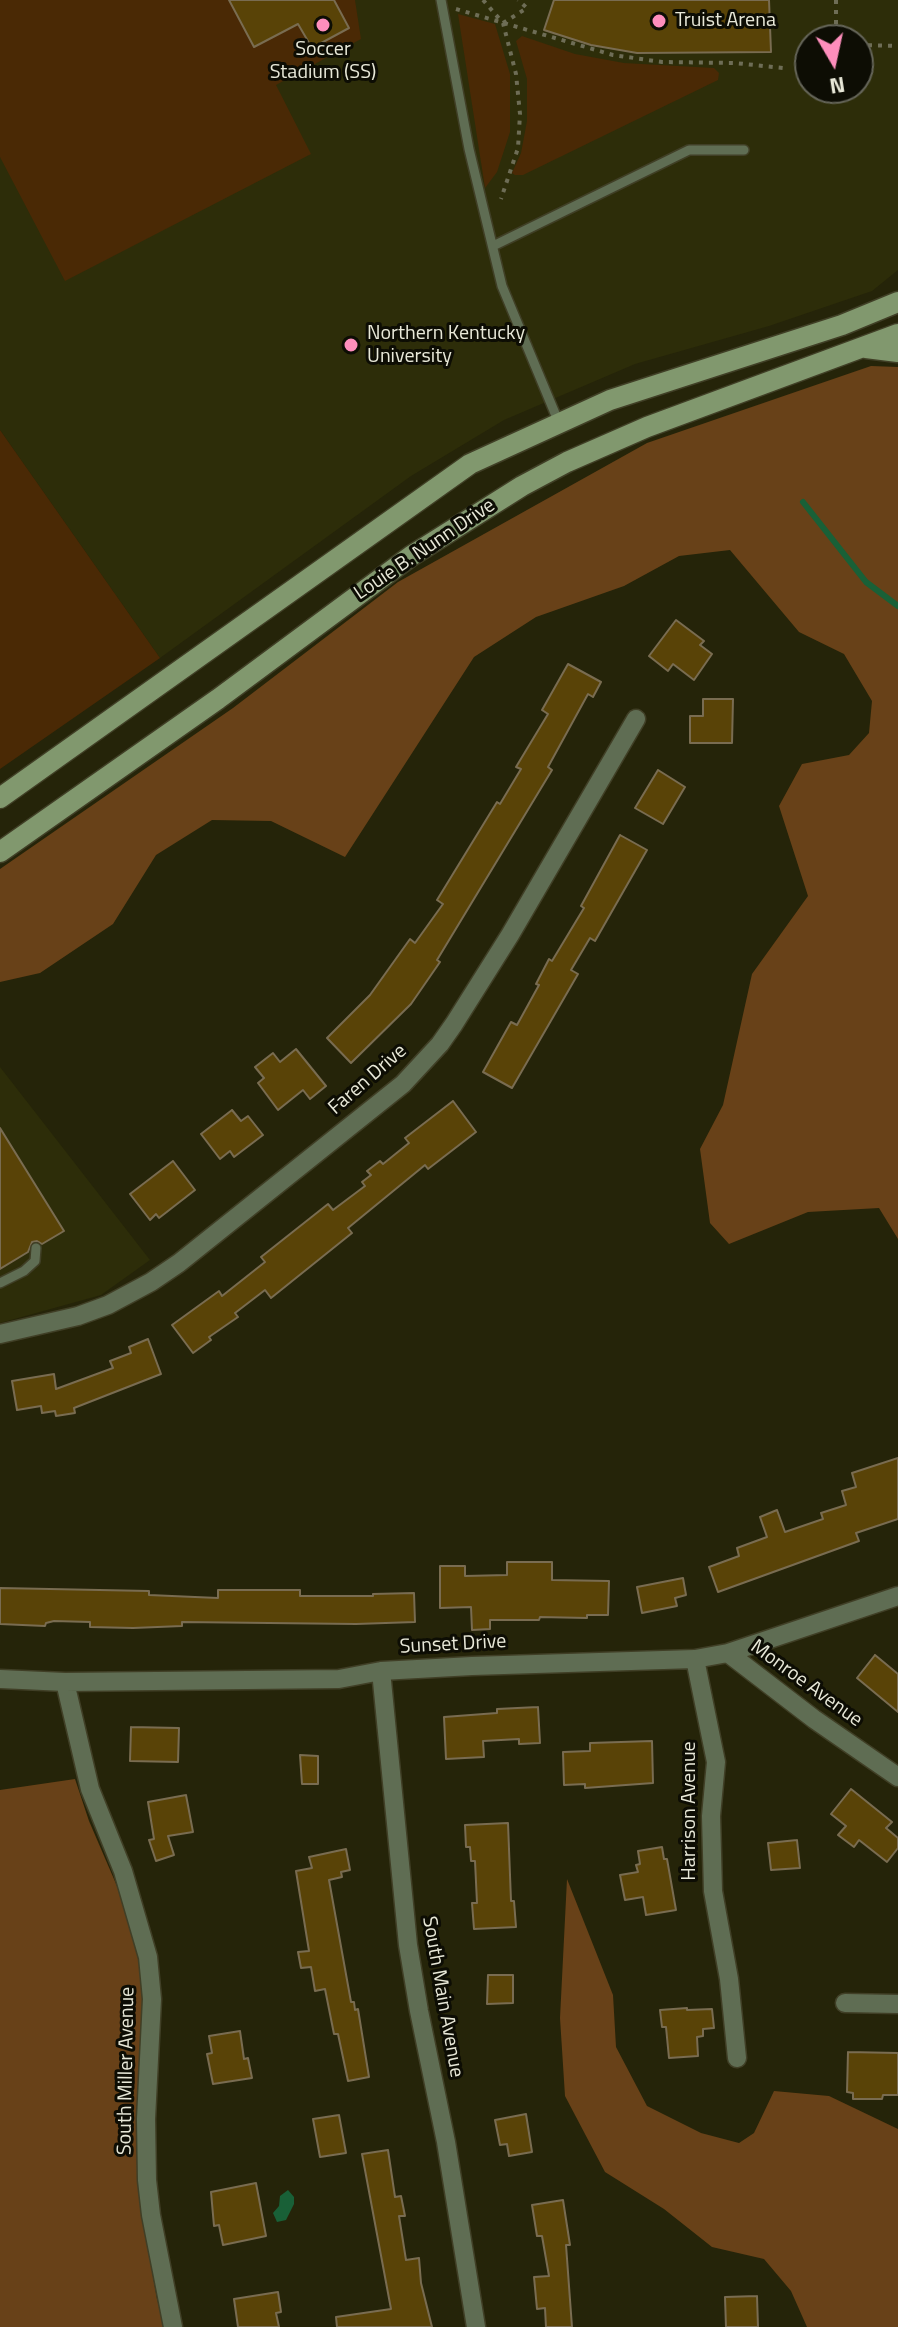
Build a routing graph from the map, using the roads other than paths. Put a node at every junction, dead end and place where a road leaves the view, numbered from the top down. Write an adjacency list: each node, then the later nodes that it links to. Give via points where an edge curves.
1 (442, 3): 3 (lane)
2 (744, 150): 3 (lane, via 689,150)
3 (493, 246): 8 (lane, via 502,286)
4 (898, 302): 8 (main road, Louie B. Nunn Drive, via 610,400)
5 (898, 334): 6 (main road, Louie B. Nunn Drive)
6 (862, 347): 7 (main road); 11 (main road, Louie B. Nunn Drive, via 647,427 522,486 411,556)
7 (898, 352)
8 (559, 423): 10 (main road, Louie B. Nunn Drive, via 470,464)
9 (636, 719): 14 (street, Faren Drive, via 454,1024 403,1084 151,1282 78,1316)
10 (0, 798)
11 (0, 852)
12 (36, 1248): 13 (lane, via 35,1261)
13 (0, 1283)
14 (0, 1334)
15 (898, 1596): 16 (street, Sunset Drive)
16 (728, 1653): 17 (street, Sunset Drive); 21 (street, Monroe Avenue)
17 (695, 1659): 18 (street, Sunset Drive); 24 (street, Harrison Avenue, via 716,1762 713,1891)
18 (381, 1671): 20 (street, Sunset Drive, via 339,1679); 26 (street, South Main Avenue, via 408,1945)
19 (0, 1679): 20 (street, Sunset Drive)
20 (65, 1682): 25 (street, South Miller Avenue, via 90,1789 123,1871 148,1957 152,1999 147,2180)
21 (898, 1777)
22 (845, 2003): 23 (street)
23 (898, 2004)
24 (737, 2058)
25 (173, 2327)
26 (476, 2327)

